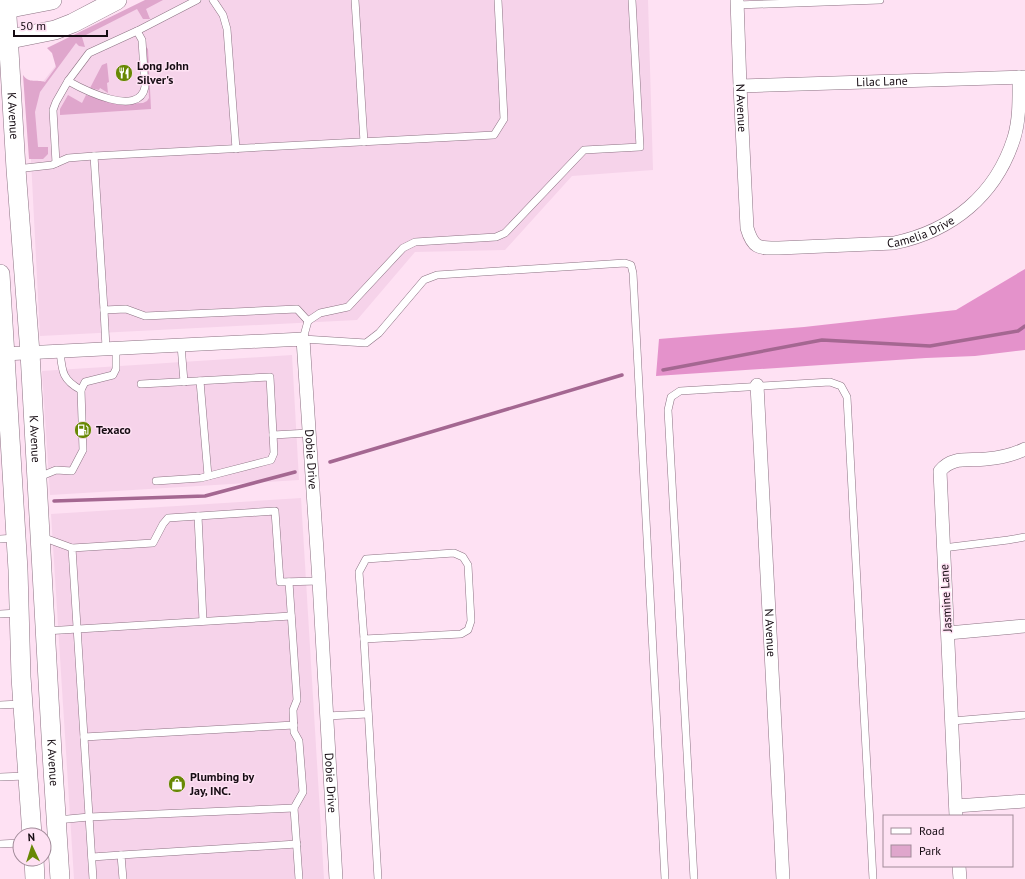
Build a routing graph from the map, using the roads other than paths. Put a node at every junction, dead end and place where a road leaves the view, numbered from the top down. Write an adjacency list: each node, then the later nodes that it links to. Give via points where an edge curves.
1 (52, 0): 10 (main road)
2 (117, 0): 12 (main road, via 55,30)
3 (197, 0): 11 (lane)
4 (213, 0): 17 (lane, via 223,15 227,29)
5 (355, 0): 16 (lane)
6 (498, 0): 16 (lane, via 504,119 494,135)
7 (632, 0): 24 (lane, via 640,147 584,150 505,233 496,237 414,242 403,248 348,307 320,313)
8 (880, 0): 9 (lane)
9 (737, 2): 15 (street, N Avenue)
10 (4, 7): 12 (main road, K Avenue)
11 (137, 31): 14 (lane, via 89,53); 14 (lane, via 142,40 144,87 140,98 107,98)
12 (4, 40): 20 (main road, K Avenue)
13 (1022, 77): 15 (street, Lilac Lane); 21 (street, Camelia Drive, via 1014,137 1004,162 990,185 971,206 930,232 894,243 760,248 750,237)
14 (68, 81): 19 (lane, via 53,110)
15 (740, 86): 21 (street, N Avenue)
16 (364, 142): 17 (lane)
17 (236, 149): 18 (lane)
18 (94, 156): 19 (lane, via 68,158); 23 (lane)
19 (56, 163): 20 (lane)
20 (16, 169): 29 (main road, K Avenue)
21 (746, 216)
22 (0, 274): 30 (main road, K Avenue)
23 (104, 310): 24 (lane, via 126,309 145,316 297,309); 27 (lane)
24 (308, 321): 25 (lane)
25 (303, 339): 26 (street); 36 (street, Dobie Drive); 90 (lane, via 366,343 378,333 424,280 437,275 625,263 631,265 634,281)
26 (181, 345): 27 (street); 32 (lane)
27 (111, 348): 28 (street); 35 (lane, via 116,369 113,375 85,382)
28 (60, 351): 29 (street); 35 (lane, via 63,374 71,385)
29 (30, 353): 30 (street); 40 (main road, K Avenue)
30 (2, 354): 45 (main road, K Avenue)
31 (200, 381): 32 (lane); 37 (lane, via 270,377); 39 (lane)
32 (184, 382): 33 (lane)
33 (141, 384)
34 (757, 385): 91 (lane, via 680,390 671,397 668,410); 92 (street, N Avenue); 93 (lane, via 830,382 841,386 847,397)
35 (81, 390): 40 (lane, via 83,450 72,471 56,470)
36 (309, 433): 37 (lane); 48 (street, Dobie Drive)
37 (273, 435): 39 (lane, via 274,453 271,460)
38 (1025, 449): 47 (street, Jasmine Lane, via 987,459 945,464 940,471 939,479)
39 (208, 476): 41 (lane)
40 (37, 478): 43 (main road, K Avenue)
41 (156, 481)
42 (198, 516): 46 (lane, via 168,518 153,543); 49 (lane, via 275,511 280,582); 53 (lane)
43 (40, 536): 45 (main road); 46 (lane); 56 (main road, K Avenue)
44 (1025, 537): 47 (lane)
45 (8, 539): 50 (main road, K Avenue)
46 (72, 548): 55 (lane)
47 (943, 548): 57 (street, Jasmine Lane)
48 (319, 581): 49 (lane); 64 (street, Dobie Drive)
49 (289, 582): 52 (lane)
50 (20, 613): 51 (lane); 60 (main road, K Avenue)
51 (0, 614)
52 (291, 616): 53 (lane); 66 (lane, via 297,700 293,710)
53 (203, 621): 55 (lane)
54 (1025, 626): 57 (street)
55 (77, 629): 56 (lane); 67 (lane)
56 (45, 631): 59 (main road, K Avenue)
57 (948, 633): 65 (street, Jasmine Lane)
58 (364, 639): 58 (lane, via 359,572 366,559 454,554 463,557 468,565 471,621 468,630 461,634); 62 (lane)
59 (49, 703): 60 (main road); 74 (main road, K Avenue)
60 (24, 704): 61 (lane); 68 (main road, K Avenue)
61 (0, 705)
62 (368, 714): 64 (lane); 89 (lane)
63 (1025, 715): 65 (lane)
64 (326, 716): 88 (street, Dobie Drive)
65 (952, 721): 72 (street, Jasmine Lane)
66 (294, 725): 67 (lane); 71 (lane, via 294,732 299,741 302,792)
67 (84, 737): 73 (lane)
68 (28, 776): 69 (lane); 75 (main road, K Avenue)
69 (0, 778)
70 (1025, 801): 72 (street)
71 (294, 808): 73 (lane); 78 (lane)
72 (956, 811)
73 (89, 817): 74 (lane); 80 (lane)
74 (56, 820): 84 (main road, K Avenue)
75 (31, 827)
76 (12, 843): 77 (lane)
77 (0, 844)
78 (296, 844): 79 (lane); 87 (lane)
79 (121, 855): 80 (lane); 86 (lane)
80 (92, 857): 85 (lane)
81 (34, 867): 83 (main road)
82 (959, 867): 94 (street)
83 (35, 879)
84 (60, 879)
85 (93, 879)
86 (123, 879)
87 (299, 879)
88 (336, 879)
89 (378, 879)
90 (665, 879)
91 (694, 879)
92 (783, 879)
93 (873, 879)
94 (960, 879)

